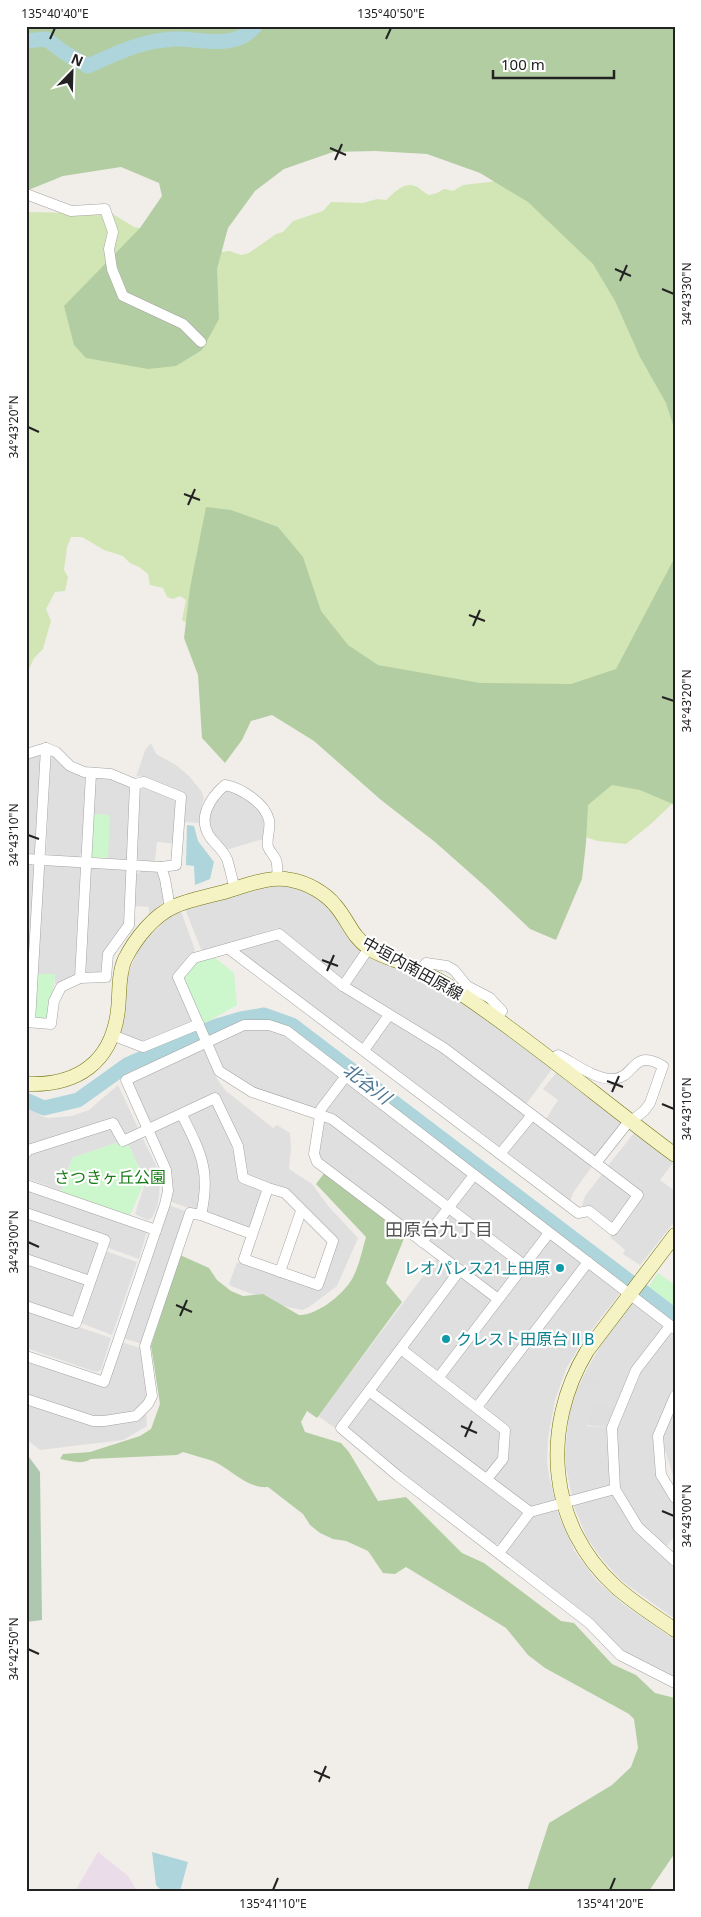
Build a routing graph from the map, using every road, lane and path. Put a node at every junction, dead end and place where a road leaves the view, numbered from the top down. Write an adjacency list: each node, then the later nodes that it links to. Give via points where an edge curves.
1 (26, 194): 2 (street, via 71,211 105,209 112,232 109,249 112,269 123,296 183,324)
2 (201, 342)
3 (46, 748): 4 (street); 5 (street, via 56,752 70,766); 8 (street)
4 (26, 754)
5 (91, 774): 6 (street, via 111,774); 9 (street)
6 (135, 784): 10 (street); 11 (street, via 144,782 181,797 176,865)
7 (26, 859): 8 (street)
8 (40, 860): 9 (street); 20 (street)
9 (86, 862): 10 (street); 17 (street)
10 (133, 866): 11 (street); 17 (street, via 128,925 108,954 106,977)
11 (161, 867): 14 (street)
12 (278, 879): 13 (main road, 中垣内南田原線); 13 (street, via 277,861 268,847 269,820 266,814 241,791 225,785 215,793 204,818 209,836 226,858); 15 (main road, 中垣内南田原線, via 291,880 323,894 336,906 356,937)
13 (235, 889): 14 (main road, 中垣内南田原線)
14 (170, 908): 22 (main road, 中垣内南田原線, via 142,933 124,961)
15 (369, 948): 18 (street); 25 (main road, 中垣内南田原線, via 466,997)
16 (229, 949): 18 (street, via 278,934); 21 (street, via 194,958 178,976); 24 (street)
17 (80, 978): 20 (street, via 61,987 54,1002 51,1024)
18 (343, 986): 19 (street)
19 (389, 1015): 24 (street); 32 (street, via 444,1048)
20 (28, 1022)
21 (199, 1025): 22 (street, via 143,1047); 23 (street)
22 (112, 1035): 28 (main road, 中垣内南田原線, via 101,1057 86,1071 70,1079)
23 (206, 1042): 27 (street, via 244,1025 269,1025 287,1031); 30 (street, via 219,1071 252,1092); 34 (street, via 126,1080)
24 (364, 1050): 36 (street)
25 (552, 1061): 26 (street, via 558,1054); 29 (main road, 中垣内南田原線)
26 (594, 1074): 29 (street); 33 (street, via 611,1079 619,1077 645,1058 663,1066 650,1103)
27 (346, 1076): 30 (street); 39 (street)
28 (26, 1084)
29 (587, 1088): 33 (main road, 中垣内南田原線)
30 (320, 1114): 42 (street, via 332,1119); 50 (street, via 314,1154 317,1162)
31 (182, 1115): 34 (street); 41 (street, via 215,1098 238,1146 243,1178); 45 (street, via 199,1149 204,1168 205,1194)
32 (532, 1115): 36 (street); 38 (street)
33 (630, 1120): 37 (main road, 中垣内南田原線); 38 (street)
34 (148, 1130): 35 (street, via 123,1141 113,1123); 46 (street, via 162,1158 168,1181 165,1204)
35 (26, 1153)
36 (500, 1154): 38 (street, via 578,1213 589,1211 613,1230 638,1195)
37 (675, 1156)
38 (596, 1164)
39 (474, 1175): 42 (street); 47 (street)
40 (26, 1185): 46 (street)
41 (268, 1188): 43 (street, via 285,1192); 48 (street)
42 (449, 1208): 50 (street); 53 (street)
43 (301, 1211): 55 (street); 55 (street, via 333,1241 318,1285)
44 (26, 1213): 56 (street, via 105,1240)
45 (200, 1214): 48 (street); 66 (street, via 190,1213 145,1346 152,1396 143,1411 136,1416 93,1421)
46 (156, 1230): 62 (street, via 104,1382)
47 (549, 1233): 52 (street); 53 (street)
48 (252, 1234): 55 (street, via 244,1259)
49 (675, 1235): 57 (main road)
50 (422, 1242): 54 (street)
51 (26, 1259): 56 (street)
52 (588, 1262): 57 (street); 67 (street)
53 (524, 1265): 58 (street)
54 (460, 1270): 58 (street); 61 (street)
55 (280, 1272)
56 (90, 1282): 59 (street, via 76,1322)
57 (631, 1293): 60 (street); 71 (main road, via 587,1350 564,1401 556,1457)
58 (498, 1299): 63 (street)
59 (26, 1306)
60 (673, 1327): 69 (street, via 636,1370 612,1428)
61 (401, 1349): 63 (street); 64 (street)
62 (26, 1356)
63 (438, 1377): 67 (street)
64 (369, 1391): 68 (street); 73 (street, via 341,1428 398,1476)
65 (675, 1396): 70 (street, via 658,1436 661,1475)
66 (26, 1399)
67 (477, 1407): 68 (street, via 505,1430 503,1460)
68 (487, 1479): 72 (street)
69 (615, 1489): 71 (street); 74 (street, via 638,1527)
70 (675, 1498)
71 (563, 1502): 72 (street); 75 (main road, via 580,1542 598,1567 616,1587)
72 (530, 1512): 73 (street)
73 (499, 1552): 76 (street, via 589,1623 620,1656)
74 (675, 1561)
75 (675, 1630)
76 (675, 1683)

